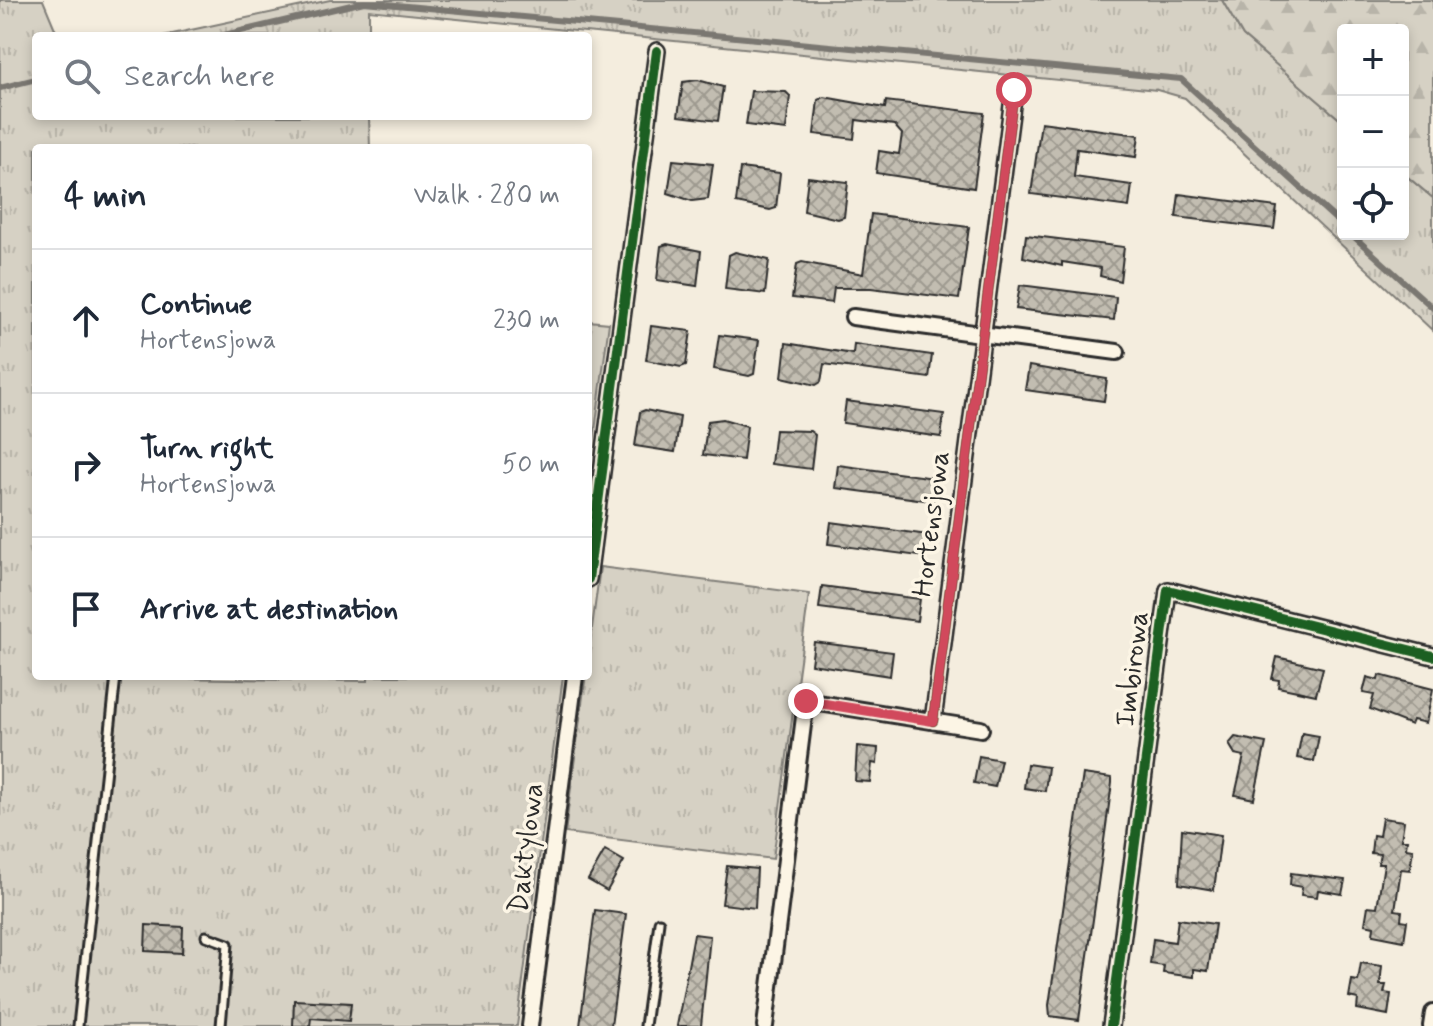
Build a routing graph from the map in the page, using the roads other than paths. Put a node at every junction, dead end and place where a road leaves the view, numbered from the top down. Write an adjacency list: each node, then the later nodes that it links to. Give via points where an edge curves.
1 (657, 51): 6 (street)
2 (1014, 90): 4 (street, Hortensjowa)
3 (853, 317): 4 (street)
4 (984, 334): 5 (street); 10 (street, Hortensjowa)
5 (1117, 352)
6 (592, 548)
7 (1433, 656): 20 (street, Imbirowa, via 1168,590)
8 (116, 680): 15 (lane)
9 (574, 680): 17 (street, Daktylowa)
10 (933, 721): 11 (street); 19 (street, via 806,701)
11 (981, 729)
12 (659, 922): 18 (lane)
13 (206, 936): 16 (lane, via 228,944)
14 (1433, 1013): 21 (street)
15 (78, 1026)
16 (221, 1026)
17 (530, 1026)
18 (645, 1026)
19 (765, 1026)
20 (1111, 1026)
21 (1431, 1026)

